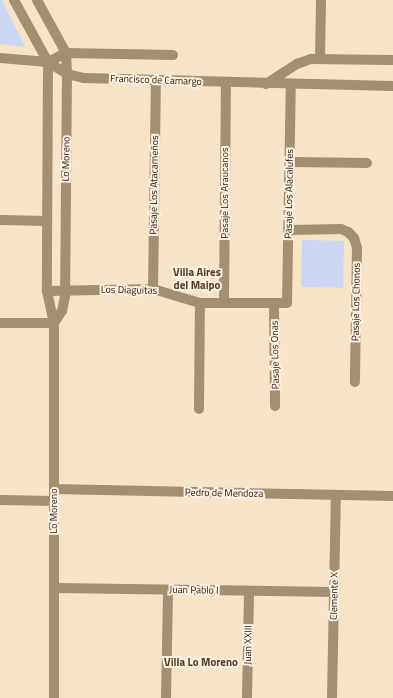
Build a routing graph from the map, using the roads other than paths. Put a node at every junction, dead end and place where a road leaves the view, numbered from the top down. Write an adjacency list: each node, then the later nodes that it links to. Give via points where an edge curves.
1 (14, 0): 9 (street, Lo Moreno)
2 (37, 0): 4 (street, Lo Moreno)
3 (321, 0): 7 (street)
4 (66, 53): 5 (street); 9 (street); 10 (street, Lo Moreno)
5 (173, 55)
6 (0, 58): 9 (street, Francisco de Camargo)
7 (320, 58): 8 (street); 13 (street, via 297,64)
8 (393, 60)
9 (48, 62): 10 (street, Francisco de Camargo); 19 (street, Lo Moreno)
10 (67, 74): 11 (street, Francisco de Camargo, via 84,78); 22 (street, Lo Moreno)
11 (156, 80): 12 (street, Francisco de Camargo); 21 (street, Pasaje Los Atacameños)
12 (226, 82): 13 (street, Francisco de Camargo); 25 (street, Pasaje Los Araucanos)
13 (266, 84): 14 (street, Francisco de Camargo)
14 (291, 84): 15 (street, Francisco de Camargo); 16 (street, Pasaje Los Alacalufes)
15 (393, 86)
16 (290, 162): 17 (street); 20 (street, Pasaje Los Alacalufes)
17 (367, 163)
18 (0, 220): 19 (street)
19 (47, 221): 23 (street, Lo Moreno)
20 (288, 230): 26 (street, Pasaje Los Alacalufes); 30 (street, Pasaje Los Chonos, via 341,229 354,238 357,248)
21 (153, 289): 22 (street, Los Diaguitas); 24 (street, Los Diaguitas)
22 (65, 290): 23 (street, Los Diaguitas); 29 (street, Lo Moreno, via 62,311)
23 (47, 291): 29 (street, Lo Moreno)
24 (200, 303): 25 (street, Los Diaguitas); 32 (street)
25 (224, 303): 27 (street, Los Diaguitas)
26 (287, 303): 27 (street, Los Diaguitas)
27 (274, 304): 31 (street, Pasaje Los Onas)
28 (0, 323): 29 (street)
29 (54, 323): 33 (street, Lo Moreno)
30 (355, 382)
31 (275, 406)
32 (199, 409)
33 (54, 489): 34 (street, Pedro de Mendoza); 37 (street, Lo Moreno)
34 (336, 495): 35 (street, Pedro de Mendoza); 41 (street, Clemente X)
35 (393, 496)
36 (0, 500): 37 (street)
37 (54, 501): 38 (street, Lo Moreno)
38 (54, 588): 39 (street, Juan Pablo I); 42 (street, Lo Moreno)
39 (168, 590): 40 (street, Juan Pablo I); 43 (street)
40 (249, 591): 41 (street, Juan Pablo I); 44 (street, Juan XXIII)
41 (334, 592): 45 (street, Clemente X)
42 (54, 698)
43 (166, 698)
44 (247, 698)
45 (332, 698)

